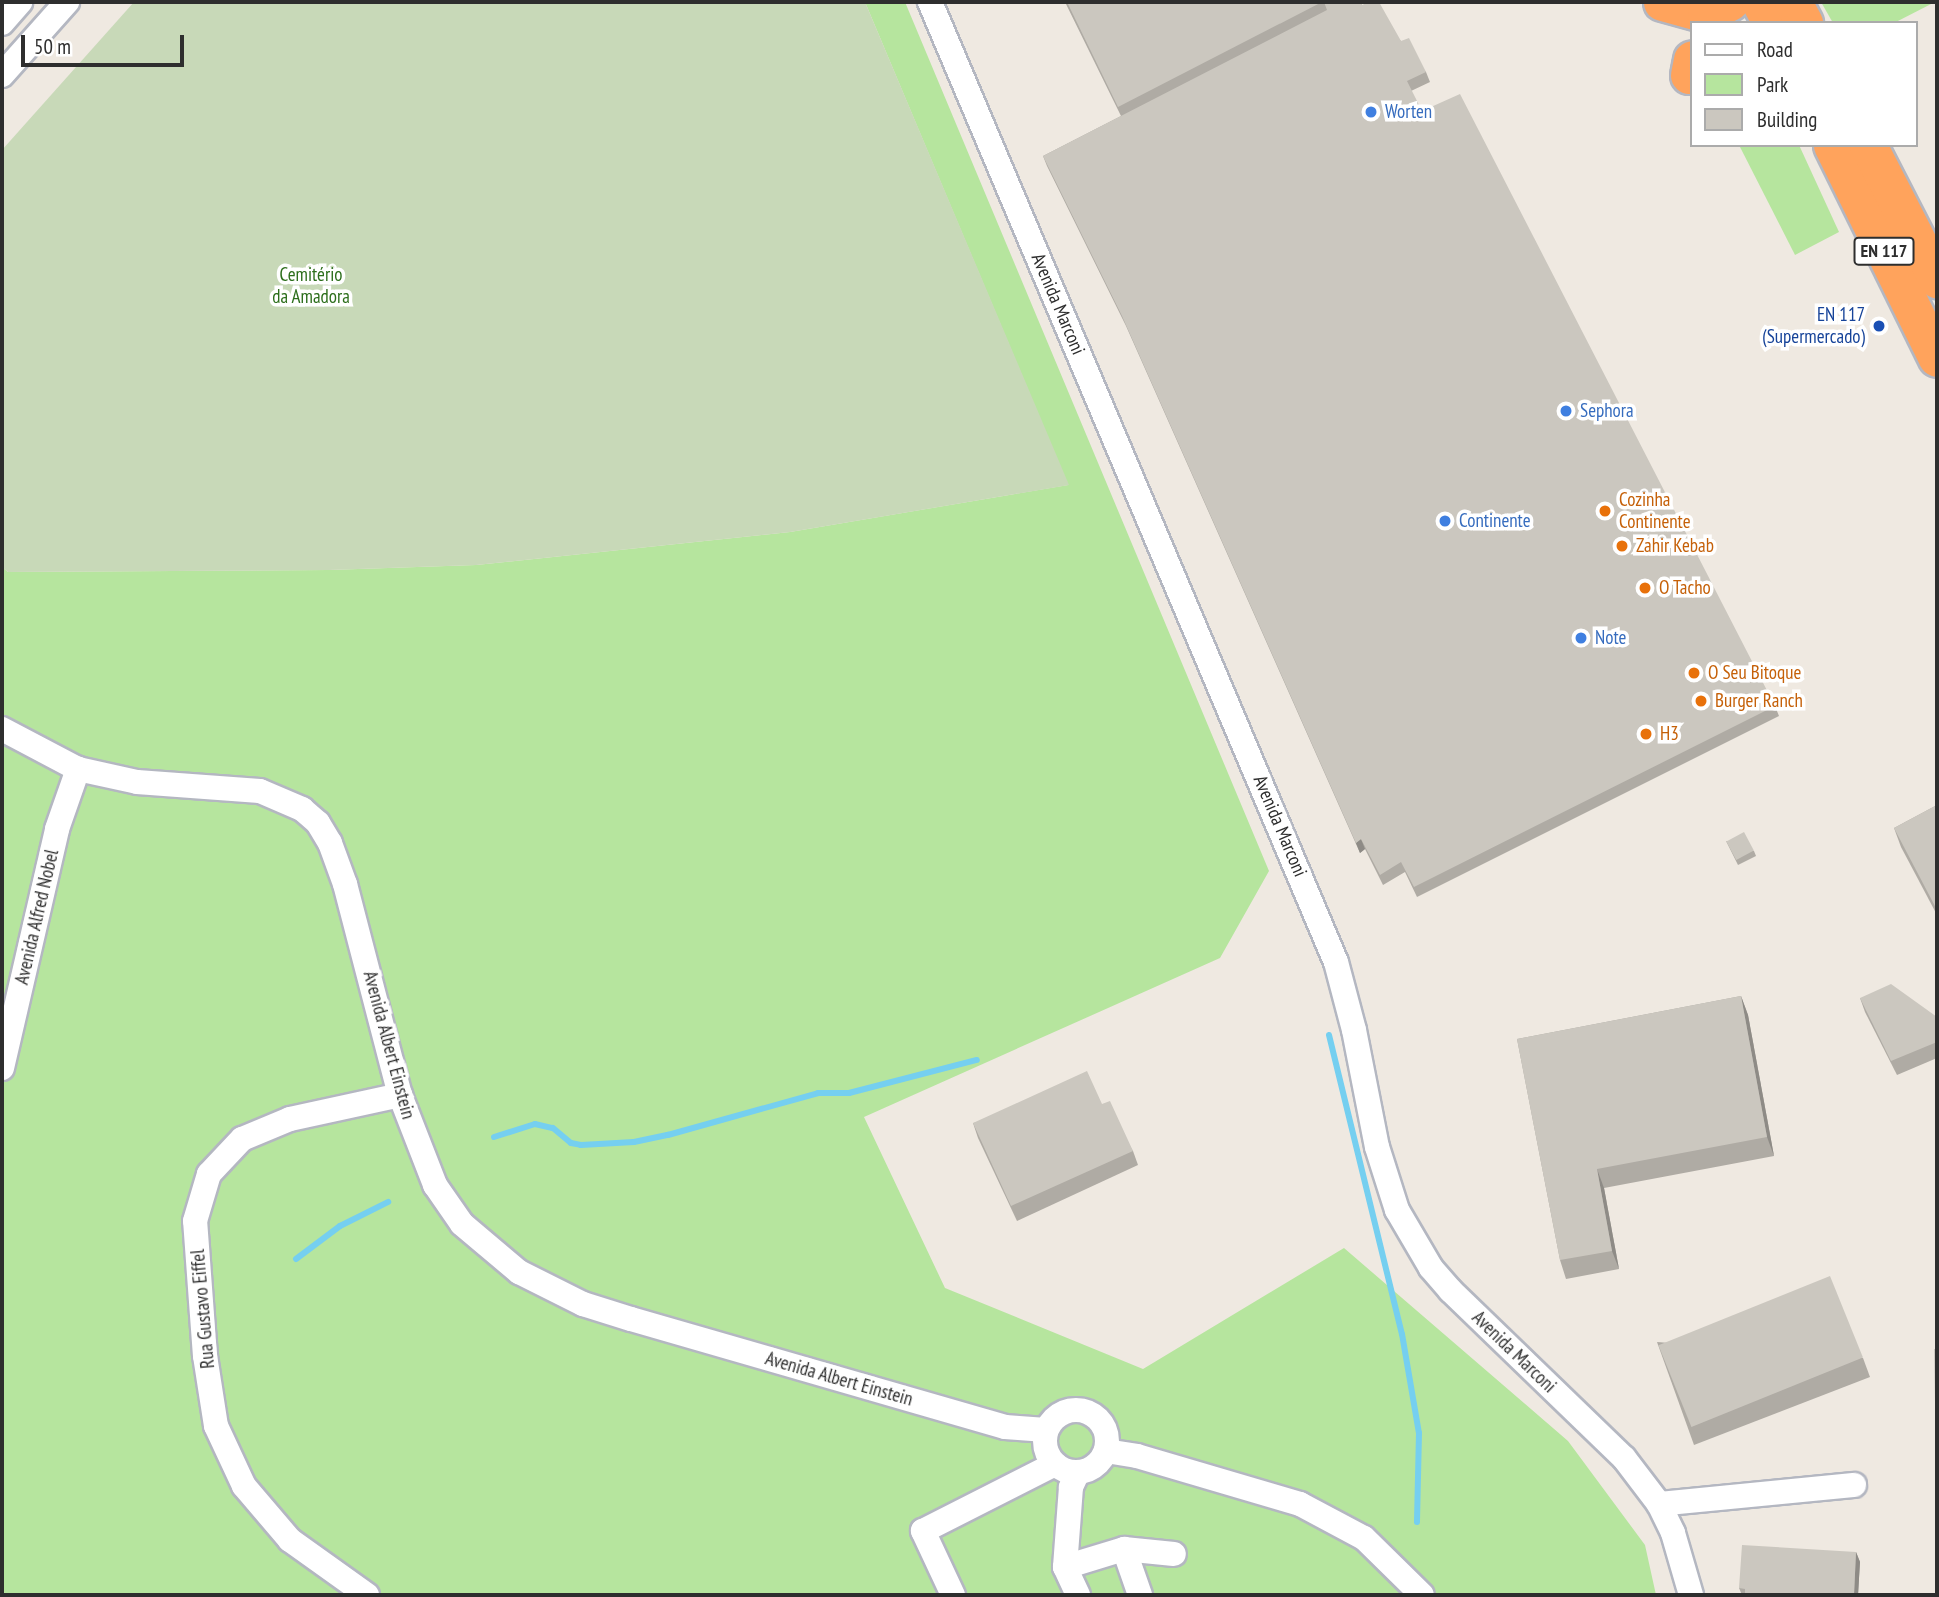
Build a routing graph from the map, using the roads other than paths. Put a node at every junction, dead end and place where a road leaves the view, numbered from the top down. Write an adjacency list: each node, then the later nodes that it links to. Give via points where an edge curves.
1 (20, 2): 10 (street)
2 (67, 2): 11 (street)
3 (930, 2): 24 (street, Avenida Marconi, via 1336,962 1377,1147 1397,1210 1431,1268 1451,1291 1623,1458)
4 (1662, 2): 7 (highway)
5 (1760, 2): 8 (highway)
6 (1793, 2): 9 (highway)
7 (1713, 13)
8 (1770, 21)
9 (1803, 21)
10 (2, 23)
11 (2, 75)
12 (1833, 147): 15 (highway, EN 117)
13 (1869, 147): 14 (highway, EN 117)
14 (1937, 279)
15 (1937, 358)
16 (2, 729): 17 (street, Avenida Albert Einstein)
17 (78, 769): 18 (street, Avenida Alfred Nobel, via 57,830); 19 (street, Avenida Albert Einstein, via 137,782 260,791 302,809 318,823 345,884)
18 (2, 1068)
19 (400, 1095): 20 (street, Avenida Albert Einstein, via 435,1185 462,1224 519,1272 547,1288 671,1331 1005,1427); 28 (street, Rua Gustavo Eiffel, via 290,1119 242,1139 209,1174 195,1220 205,1356 216,1426 244,1486 290,1540)
20 (1046, 1430): 21 (street, via 1058,1415 1086,1411 1102,1423); 22 (street, via 1045,1448)
21 (1106, 1451): 22 (street, via 1095,1466); 32 (street, via 1300,1504 1364,1538)
22 (1067, 1468): 27 (street, via 1071,1487); 29 (street, via 923,1531)
23 (1854, 1485): 24 (street)
24 (1659, 1504): 33 (street, Avenida Marconi, via 1673,1533)
25 (1124, 1549): 26 (street); 27 (street); 31 (street)
26 (1174, 1554)
27 (1065, 1567): 30 (street)
28 (367, 1595)
29 (953, 1595)
30 (1079, 1595)
31 (1140, 1595)
32 (1422, 1595)
33 (1691, 1595)

